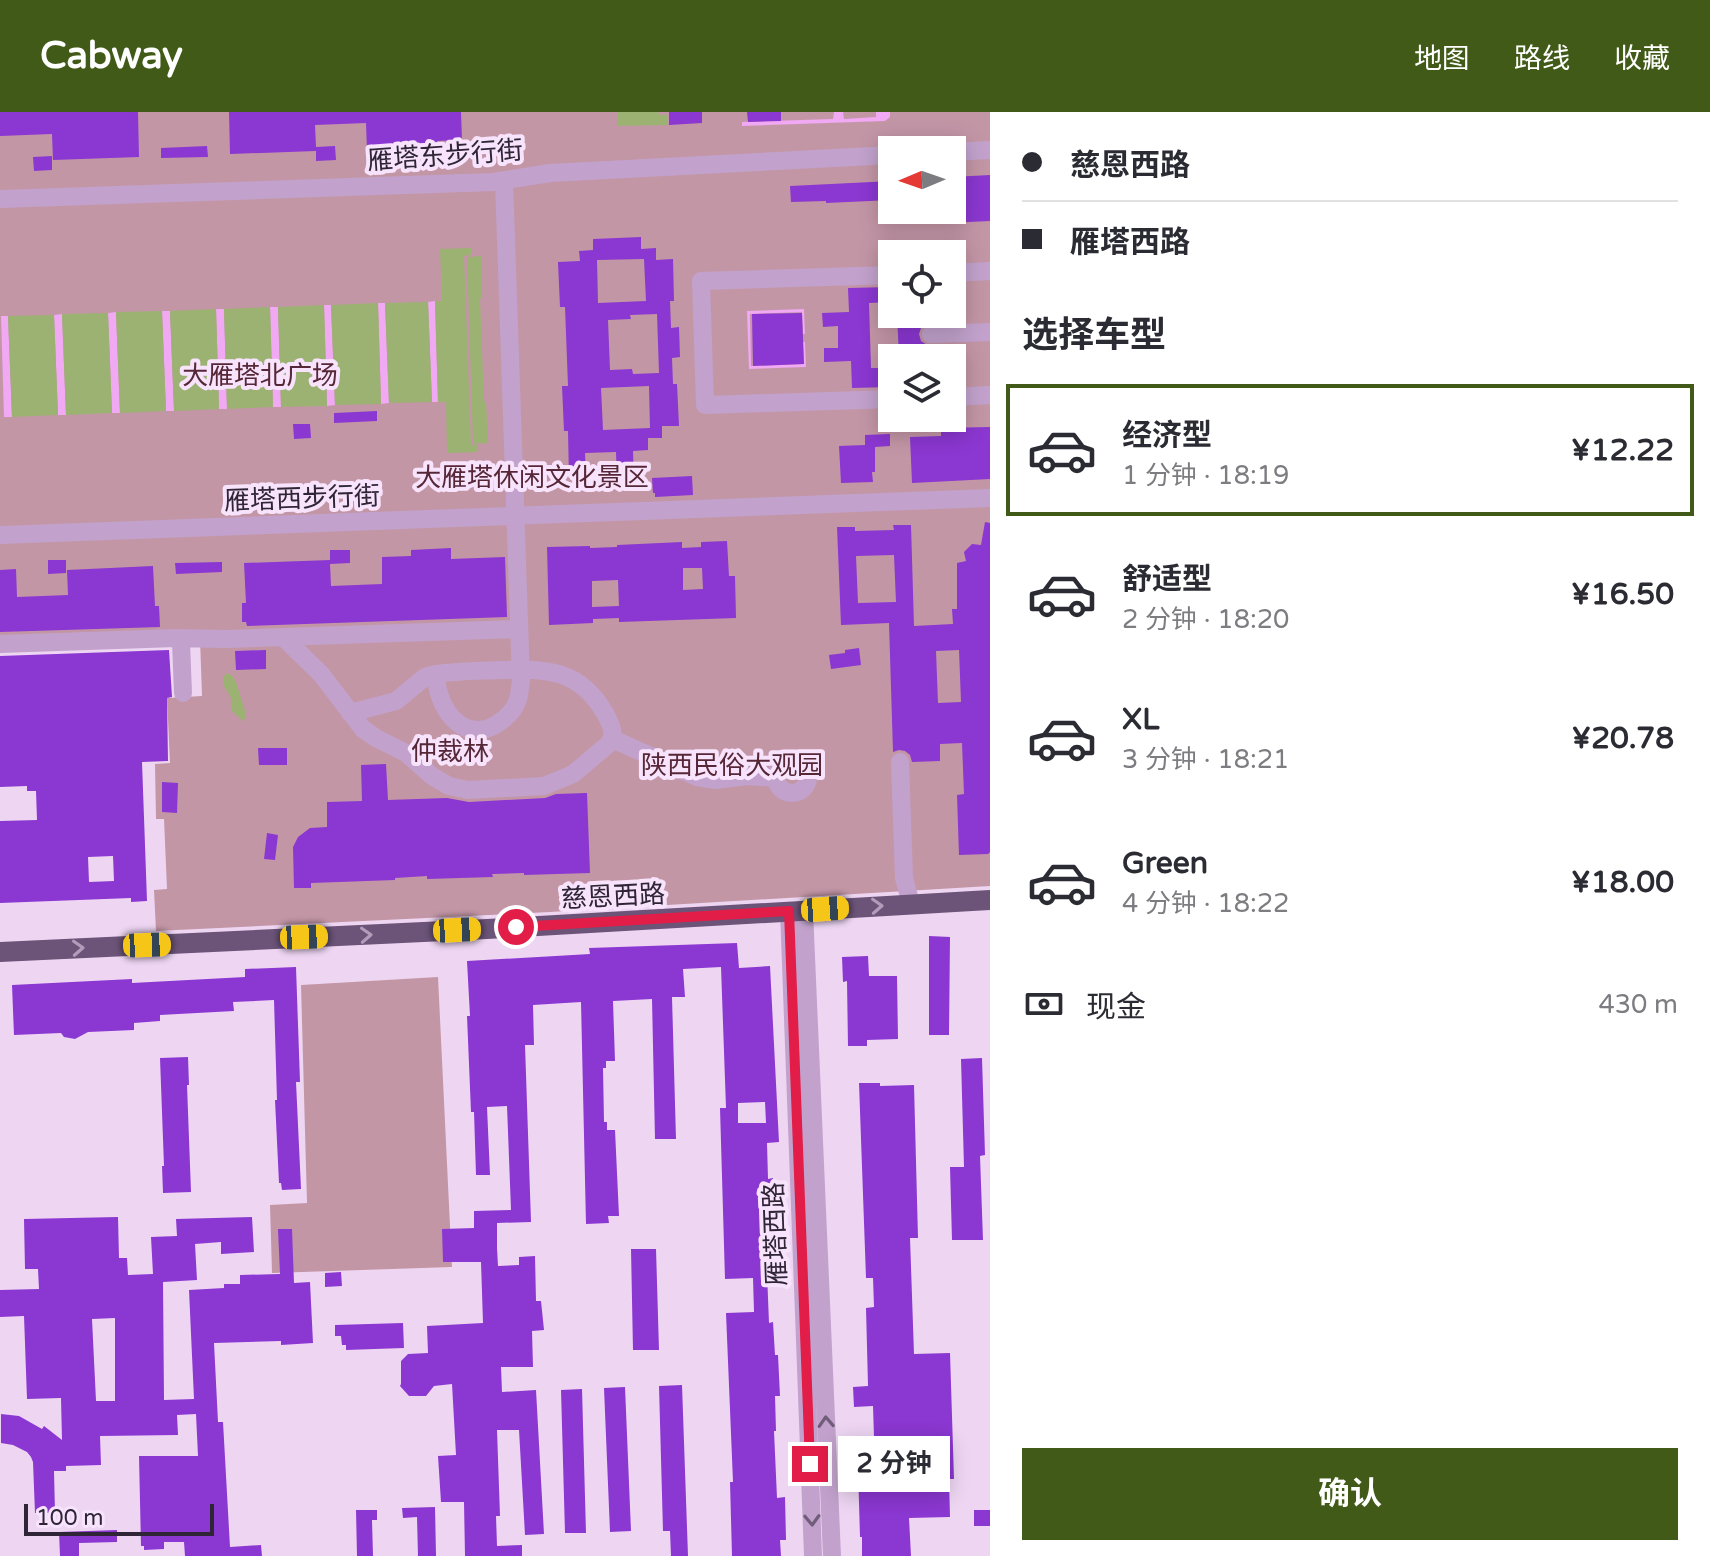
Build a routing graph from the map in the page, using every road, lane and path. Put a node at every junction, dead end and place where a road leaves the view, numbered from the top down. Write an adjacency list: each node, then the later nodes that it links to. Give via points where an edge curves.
1 (990, 150): 2 (street)
2 (966, 151)
3 (878, 156): 4 (street, 雁塔东步行街, via 550,173)
4 (504, 181): 5 (street, 雁塔东步行街); 15 (street)
5 (0, 199)
6 (990, 271): 7 (street)
7 (966, 272)
8 (878, 275): 13 (street, via 701,281 705,405)
9 (990, 332): 10 (street)
10 (931, 334)
11 (990, 395): 12 (street)
12 (966, 396)
13 (878, 399)
14 (990, 498): 15 (street, 雁塔西步行街)
15 (515, 516): 16 (street, 雁塔西步行街); 17 (street)
16 (0, 535)
17 (519, 629): 18 (street); 21 (street)
18 (283, 637): 19 (street); 24 (street, via 321,674)
19 (176, 638): 20 (street); 23 (street, via 181,642)
20 (0, 644)
21 (521, 670): 22 (street); 22 (street, via 518,699 509,714 481,729 462,725 446,712); 25 (street, via 550,671 575,681 604,712)
22 (436, 674): 24 (street, via 396,701)
23 (183, 693)
24 (350, 713): 25 (street, via 369,734 406,753 439,782 458,789 544,786 573,774)
25 (614, 739): 27 (street, via 697,777)
26 (900, 762): 29 (street, via 904,878)
27 (776, 778)
28 (990, 900): 30 (main road, 慈恩西路, one-way to 28)
29 (911, 904)
30 (796, 910): 31 (main road, 慈恩西路, one-way to 30); 32 (street, 雁塔西路, one-way to 32); 33 (street, 雁塔西路, one-way to 30)
31 (0, 952)
32 (813, 1556)
33 (832, 1556)

